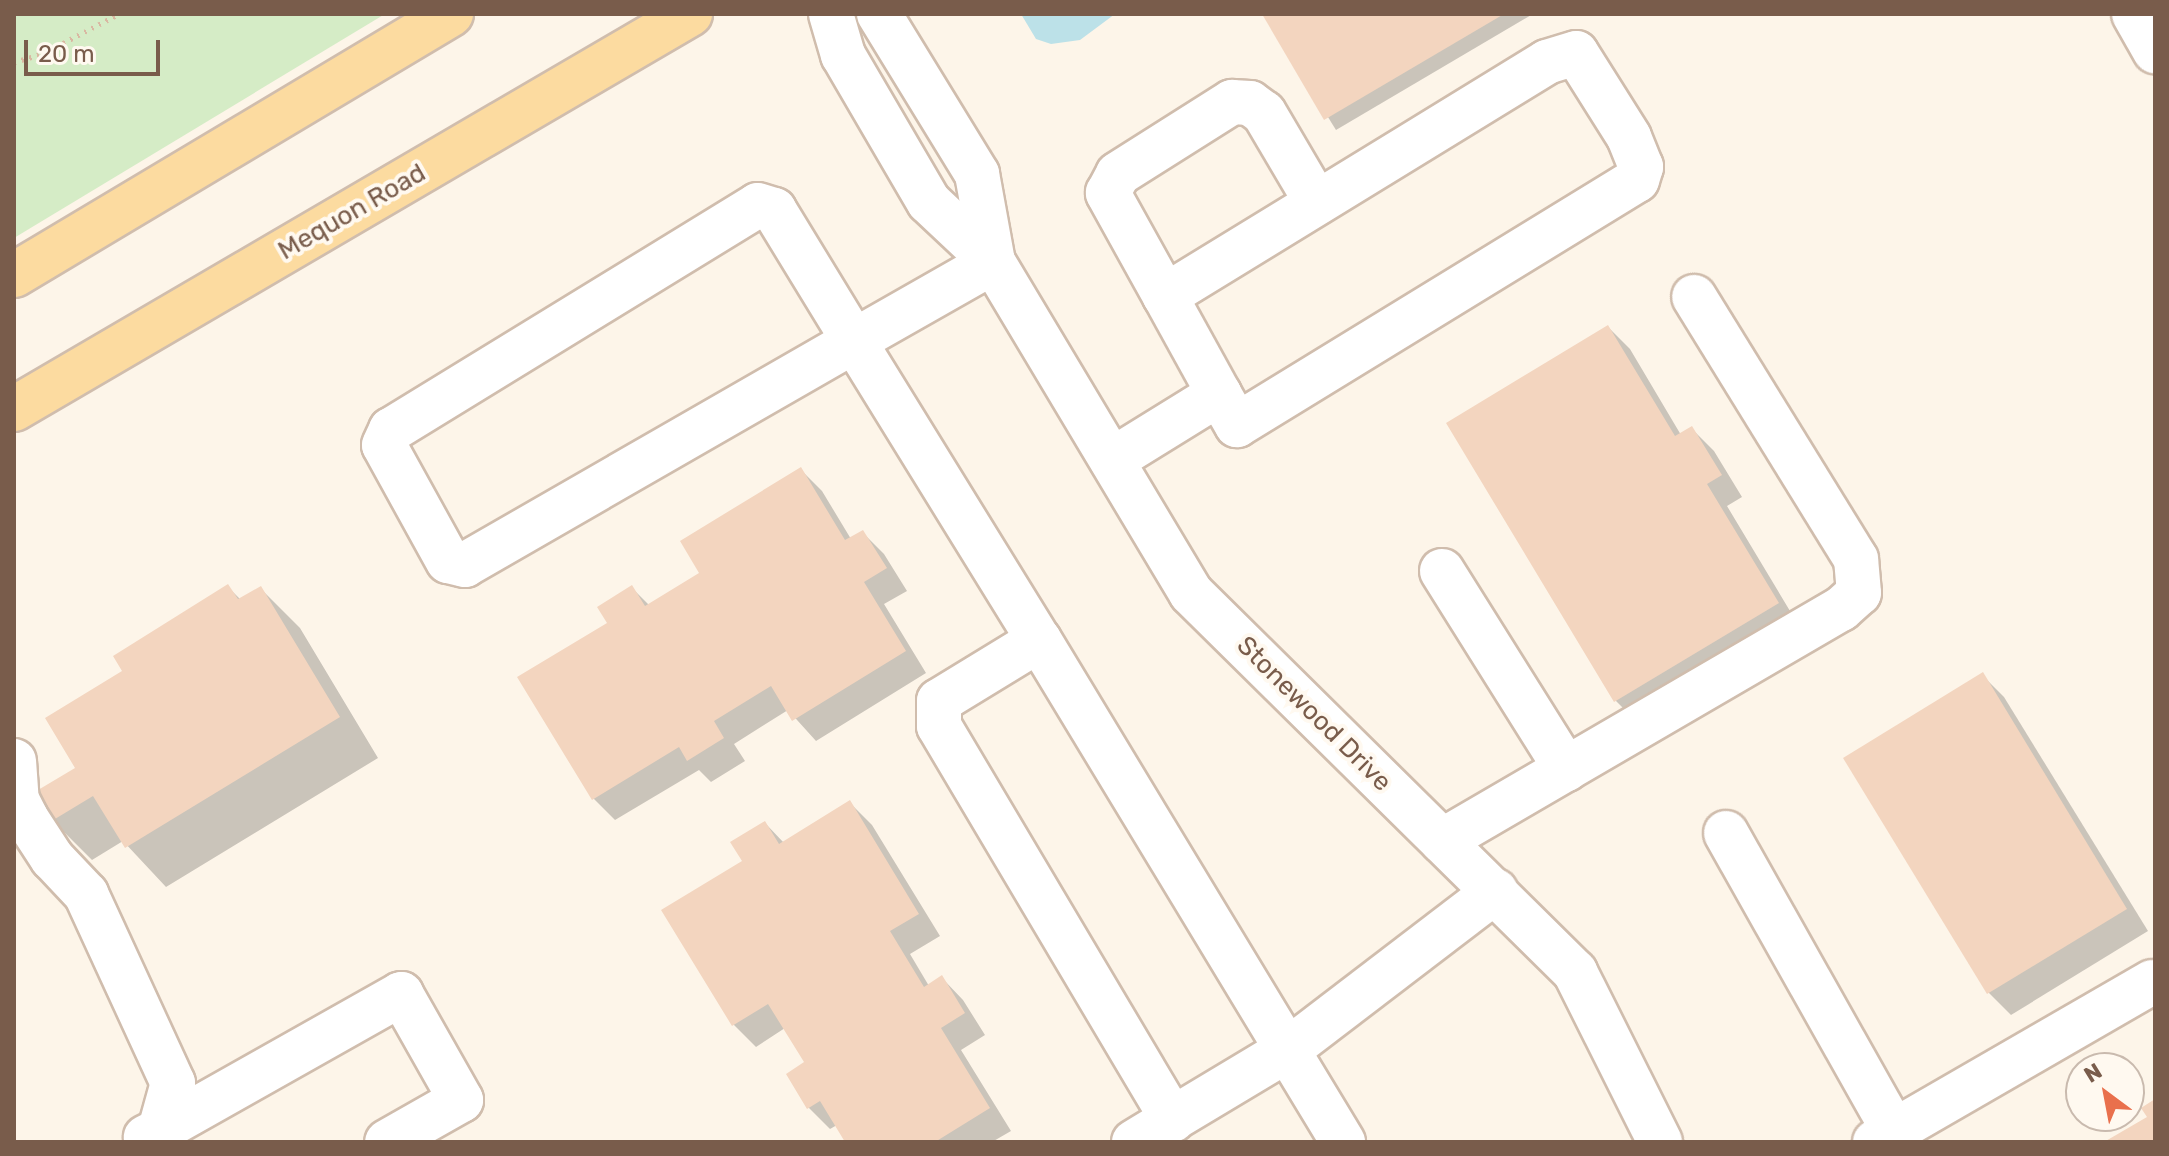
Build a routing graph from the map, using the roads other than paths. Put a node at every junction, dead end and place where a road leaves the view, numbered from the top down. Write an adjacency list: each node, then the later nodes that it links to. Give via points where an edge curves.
1 (451, 14): 9 (main road)
2 (690, 14): 14 (main road, Mequon Road)
3 (831, 14): 8 (street, Stonewood Drive, via 843,55 929,202)
4 (879, 14): 8 (street, Stonewood Drive, via 977,174)
5 (2134, 14): 6 (street)
6 (2155, 51)
7 (1317, 203): 10 (street); 10 (street, via 1264,113 1250,103 1232,102 1118,174 1108,193); 13 (street, via 1547,62 1576,53 1641,167 1637,180 1237,425)
8 (993, 262): 12 (street); 15 (street, Stonewood Drive)
9 (14, 275)
10 (1165, 296): 13 (street)
11 (1694, 297): 19 (street, via 1856,559 1859,593 1841,609)
12 (854, 341): 12 (street, via 774,210 758,205 391,430 384,445 448,561 465,565); 17 (street)
13 (1219, 394): 15 (street)
14 (14, 409)
15 (1112, 460): 21 (street, Stonewood Drive, via 1191,593)
16 (1442, 571): 19 (street)
17 (1039, 640): 24 (street); 25 (street, via 939,701 939,726)
18 (14, 761): 26 (street, via 17,800 52,858 86,894 173,1083)
19 (1566, 769): 21 (street)
20 (1726, 833): 27 (street)
21 (1442, 841): 22 (street, Stonewood Drive)
22 (1496, 891): 24 (street); 31 (street, Stonewood Drive, via 1575,972)
23 (2152, 982): 27 (street)
24 (1289, 1049): 25 (street); 30 (street)
25 (1173, 1120): 29 (street)
26 (148, 1136): 28 (street, via 401,994 461,1100)
27 (1885, 1136)
28 (387, 1142)
29 (1134, 1142)
30 (1343, 1142)
31 (1660, 1142)

